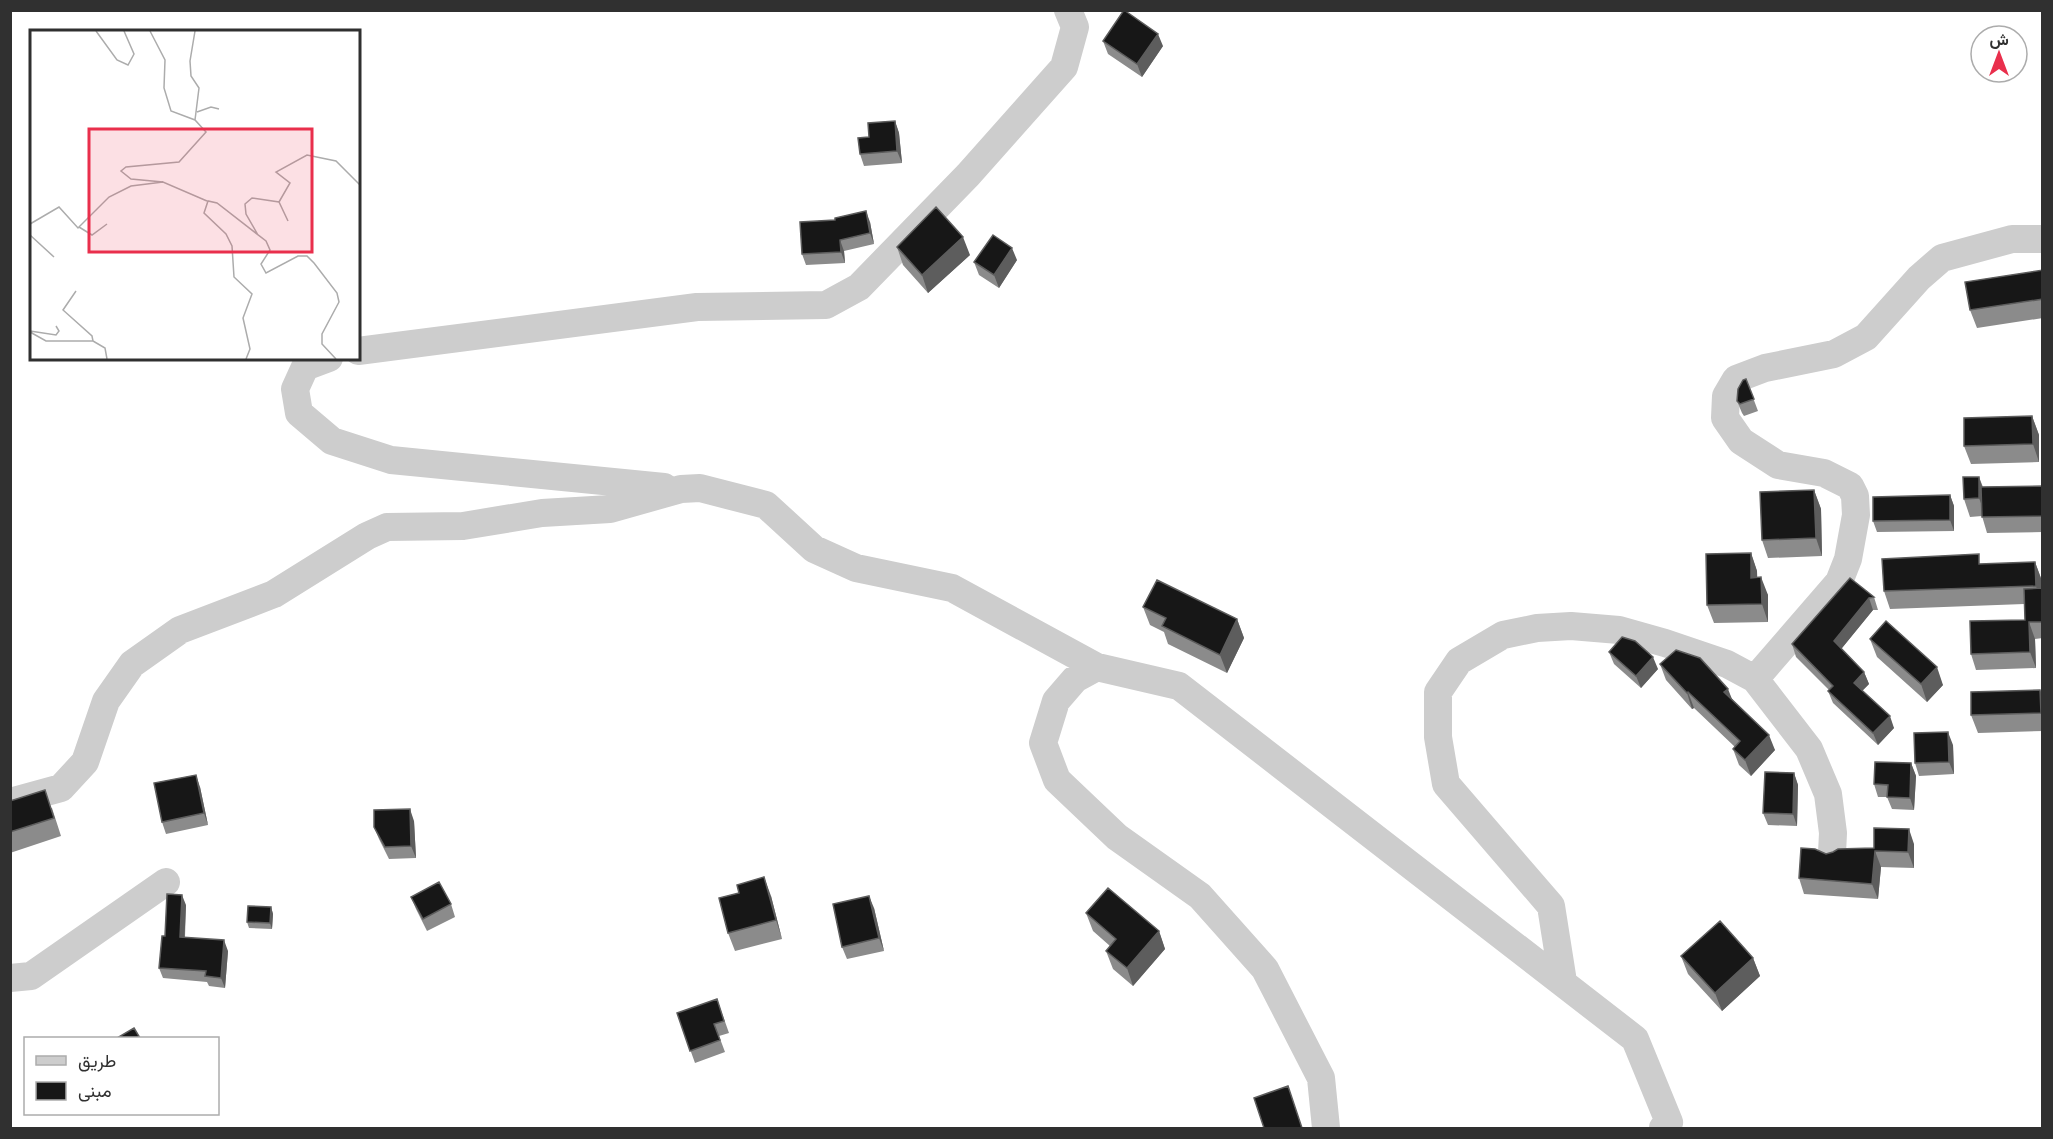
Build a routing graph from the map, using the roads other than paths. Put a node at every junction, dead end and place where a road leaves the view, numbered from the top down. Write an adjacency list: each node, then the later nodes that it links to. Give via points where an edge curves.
1 (1068, 10): 3 (street, via 1075,27 1064,67 968,175 859,287 826,305 698,307)
2 (2043, 239): 7 (street, via 2012,239 1942,258 1866,337 1834,354 1765,368 1737,379 1726,396 1725,418 1741,441 1778,465 1824,473 1850,486 1855,496 1856,515 1848,559 1839,582)
3 (360, 351)
4 (324, 360): 5 (street, via 305,367 295,389 299,413 332,441 391,460)
5 (681, 489): 6 (street, via 700,488 766,505 814,549 856,568 952,588); 8 (street, via 610,509 542,513 463,526 387,527 367,536 274,594 180,630 132,664 106,701 85,762 62,788)
6 (1097, 667): 12 (street, via 1179,686); 13 (street, via 1075,679 1056,701 1042,743 1057,780 1117,837 1200,896 1265,969 1321,1078)
7 (1755, 680): 9 (street, via 1809,749 1828,794); 12 (street, via 1727,664 1665,643 1619,630 1571,626 1503,635 1459,661 1438,692 1438,737 1446,784 1551,906)
8 (10, 802)
9 (1832, 853)
10 (166, 882): 11 (street, via 31,976)
11 (10, 978)
12 (1563, 982): 14 (street, via 1635,1039 1669,1122)
13 (1326, 1128)
14 (1663, 1128)

